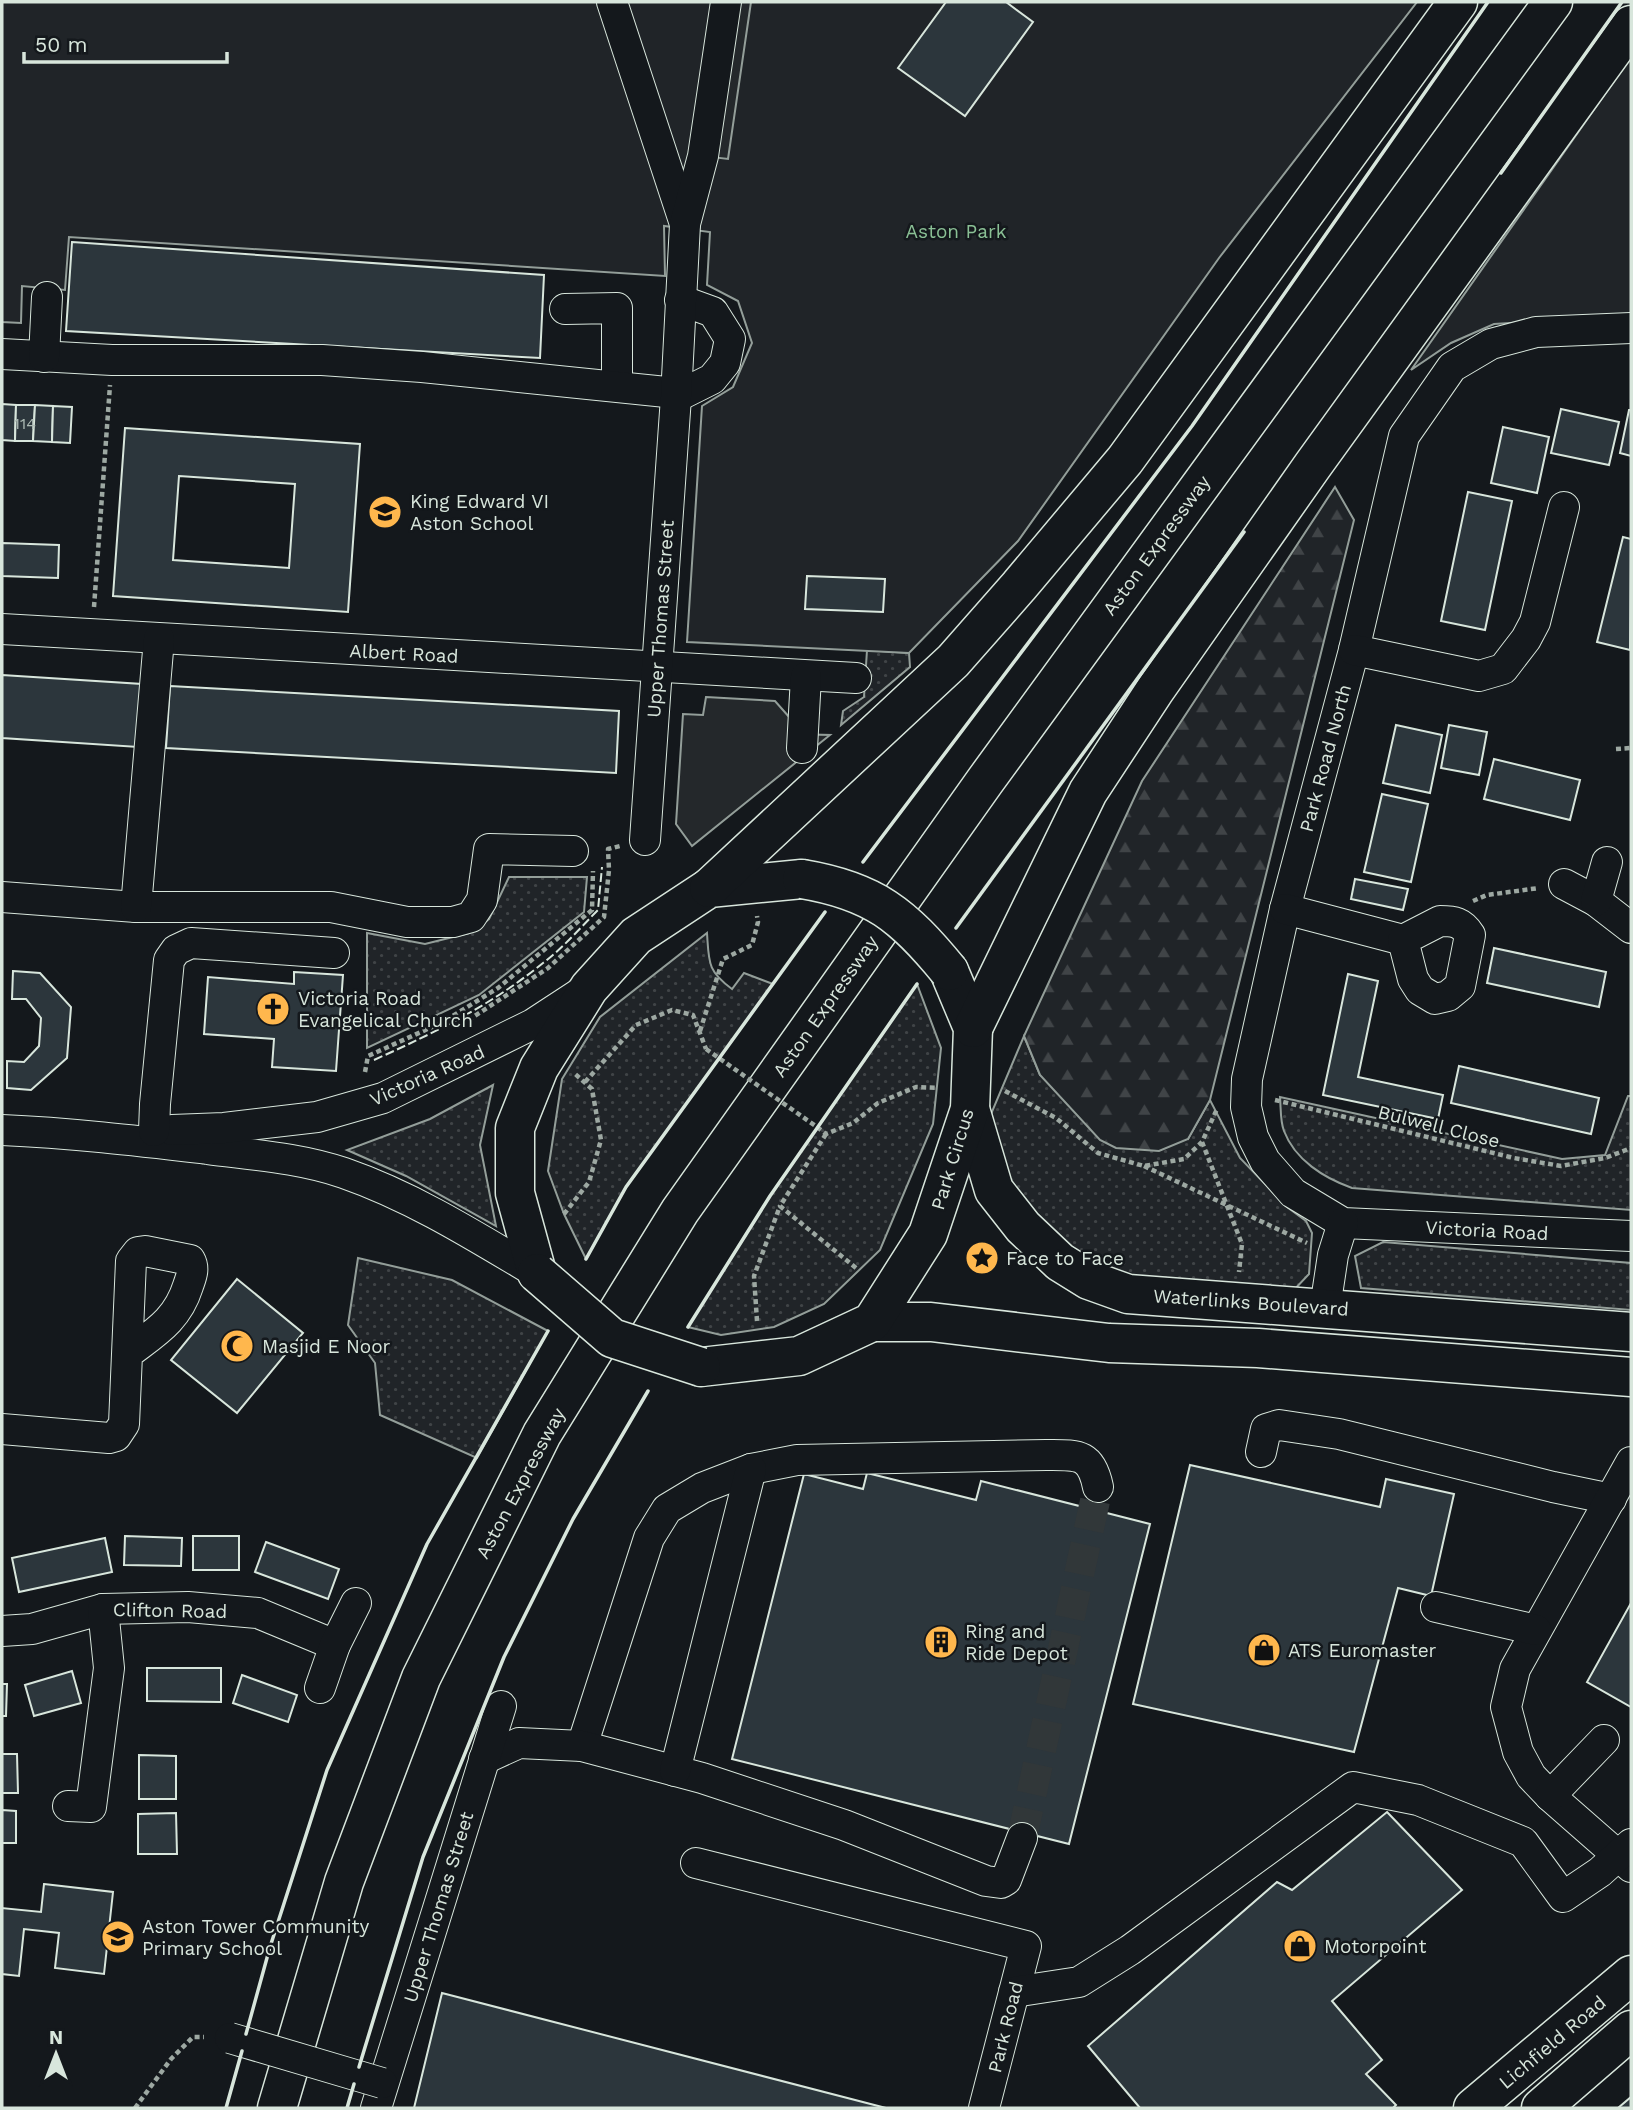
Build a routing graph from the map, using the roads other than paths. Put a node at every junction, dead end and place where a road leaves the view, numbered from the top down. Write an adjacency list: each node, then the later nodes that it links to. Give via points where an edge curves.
1 (612, 2): 6 (street)
2 (726, 2): 6 (street, via 703,156)
3 (1458, 2): 27 (main road, via 1125,460 1037,565 953,661)
4 (1553, 2): 78 (main road, Aston Expressway, via 993,770 680,1211 542,1434 421,1678 344,1882)
5 (1631, 25): 36 (main road, via 1313,465 1088,792)
6 (685, 224): 8 (street, Upper Thomas Street)
7 (47, 297): 12 (street)
8 (680, 300): 14 (street, Upper Thomas Street); 14 (street, via 713,312 730,339 725,363 712,379)
9 (565, 309): 13 (street, via 617,308)
10 (1631, 328): 18 (street, Park Road North, via 1536,332 1491,344 1452,368 1404,436)
11 (2, 354): 12 (street)
12 (44, 357): 13 (street, via 322,360)
13 (617, 386): 14 (street)
14 (676, 395): 19 (street, Upper Thomas Street)
15 (1564, 507): 18 (street, via 1535,622 1503,669 1479,676)
16 (2, 629): 17 (street, Albert Road)
17 (159, 639): 19 (street, Albert Road); 30 (street)
18 (1354, 650): 31 (street, Park Road North)
19 (657, 667): 20 (street, Albert Road); 23 (street, Upper Thomas Street)
20 (806, 677): 21 (street, Albert Road); 22 (street)
21 (856, 678)
22 (804, 734)
23 (645, 841)
24 (583, 858): 30 (street, via 489,849 482,900 471,917 453,922 407,922 331,908)
25 (1607, 862): 29 (street)
26 (1564, 884): 29 (street)
27 (709, 888): 35 (main road, Park Circus, via 636,936); 36 (main road, Park Circus, bridge, via 802,879 858,892 882,904 928,945 949,971)
28 (2, 897): 30 (street)
29 (1596, 901): 32 (street)
30 (136, 907)
31 (1285, 909): 33 (street); 41 (street, Park Road North, via 1247,1079 1246,1107)
32 (1631, 928)
33 (1403, 940): 33 (street, via 1420,990 1435,999 1460,986 1470,935 1464,926 1440,921)
34 (334, 953): 39 (street, via 191,943 176,950 169,960)
35 (589, 988): 39 (street, Victoria Road, via 533,1024 383,1098 317,1117); 44 (main road, Park Circus, via 539,1068 515,1128 515,1193)
36 (973, 1028): 37 (main road, Park Circus)
37 (955, 1099): 45 (main road, Waterlinks Boulevard, via 994,1190 1023,1227 1060,1262 1089,1280 1128,1294); 46 (main road, Park Circus, via 928,1234)
38 (2, 1130): 40 (street, Victoria Road)
39 (154, 1131): 40 (street, Victoria Road)
40 (85, 1134): 44 (street, Victoria Road, via 292,1160 342,1173 448,1219)
41 (1265, 1161): 42 (street, Victoria Road, via 1293,1193)
42 (1343, 1223): 43 (street, Victoria Road); 45 (street)
43 (1631, 1236)
44 (537, 1273): 46 (main road, bridge, via 612,1338 701,1367 799,1356)
45 (1325, 1308): 47 (main road, Waterlinks Boulevard)
46 (872, 1322): 49 (main road, via 931,1322 1109,1343 1258,1348)
47 (1631, 1332)
48 (127, 1354): 50 (street, via 124,1424 116,1436)
49 (1631, 1377)
50 (2, 1429)
51 (1261, 1452): 55 (street, via 1266,1429 1279,1425 1339,1434)
52 (1631, 1462): 55 (street)
53 (751, 1469): 54 (street, via 797,1460 1074,1455 1089,1463); 65 (street, via 702,1488 667,1509 649,1538); 67 (street)
54 (1098, 1487)
55 (1611, 1499): 59 (street)
56 (355, 1603): 61 (street)
57 (1436, 1607): 59 (street)
58 (103, 1609): 60 (street, Clifton Road, via 32,1629); 61 (street, Clifton Road, via 188,1607 258,1613); 69 (street, via 109,1668 91,1807)
59 (1536, 1630): 68 (street, via 1515,1669 1506,1707 1518,1752 1531,1776)
60 (2, 1631)
61 (335, 1645): 62 (street)
62 (320, 1688)
63 (500, 1706): 66 (street, Upper Thomas Street)
64 (1604, 1740): 68 (street)
65 (582, 1746): 66 (street, via 519,1743); 67 (street)
66 (484, 1759): 77 (street, Upper Thomas Street)
67 (675, 1771): 70 (street, via 844,1825 1000,1884 1006,1880)
68 (1550, 1796): 71 (street)
69 (68, 1806)
70 (1022, 1838)
71 (1627, 1856): 74 (street, via 1563,1897 1523,1842 1418,1800 1353,1787 1079,1982)
72 (696, 1863): 74 (street, Park Road, via 1026,1945)
73 (1631, 1975): 80 (main road, Lichfield Road)
74 (1014, 1992): 79 (street, Park Road)
75 (1631, 2030): 81 (main road)
76 (230, 2038): 77 (street, bridge)
77 (379, 2095)
78 (277, 2108)
79 (984, 2108)
80 (1474, 2108)
81 (1541, 2108)

